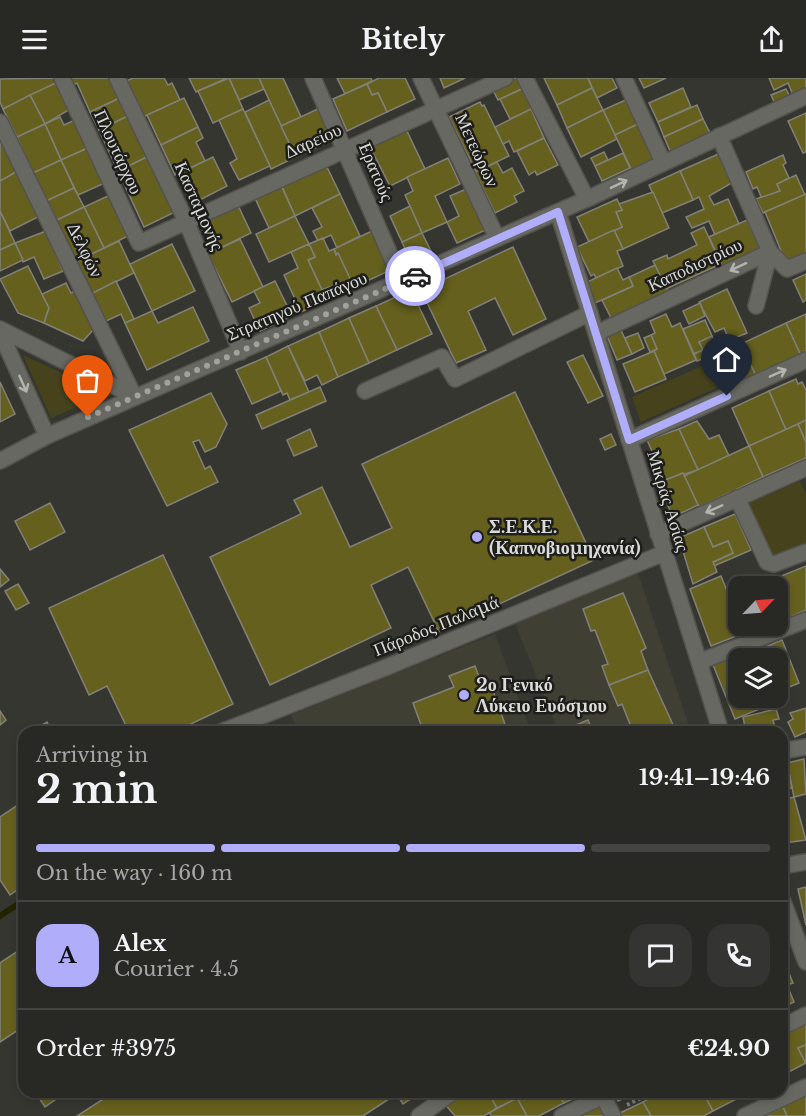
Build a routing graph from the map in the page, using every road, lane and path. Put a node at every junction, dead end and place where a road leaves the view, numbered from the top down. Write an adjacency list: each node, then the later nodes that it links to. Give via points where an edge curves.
1 (62, 78): 18 (street, Πλουτάρχου)
2 (313, 78): 12 (street, Ερατούς)
3 (421, 78): 9 (street, Μετεώρων)
4 (505, 78): 9 (street, Δαρείου)
5 (525, 78): 14 (street)
6 (624, 78): 13 (street)
7 (120, 79): 16 (street, Κασταμονής)
8 (806, 96): 11 (street, Στρατηγού Παπάγου)
9 (436, 108): 12 (street, Δαρείου); 17 (street, Μετεώρων)
10 (0, 122): 29 (street, Δελφών)
11 (719, 136): 13 (street, Στρατηγού Παπάγου); 19 (street)
12 (345, 148): 16 (street, Δαρείου); 21 (street, Ερατούς)
13 (663, 162): 14 (street, Στρατηγού Παπάγου, one-way to 13)
14 (587, 200): 15 (street, Στρατηγού Παπάγου)
15 (558, 212): 17 (street, Στρατηγού Παπάγου); 23 (street, Μικράς Ασίας)
16 (186, 221): 18 (street, Δαρείου); 26 (street, Κασταμονής)
17 (497, 238): 21 (street, Στρατηγού Παπάγου)
18 (139, 243)
19 (770, 252): 20 (street, Καποδιστρίου, via 786,269); 22 (street); 25 (street, Καποδιστρίου, one-way to 25)
20 (806, 261)
21 (402, 282): 26 (street, Στρατηγού Παπάγου)
22 (756, 306)
23 (590, 313): 25 (street, Μικράς Ασίας); 28 (street, via 455,379 442,357)
24 (0, 331): 29 (street); 30 (street, one-way to 30)
25 (597, 333): 31 (street, Μικράς Ασίας)
26 (241, 352): 29 (street, Στρατηγού Παπάγου)
27 (806, 360): 31 (street, one-way to 27)
28 (365, 391)
29 (135, 396): 30 (street, Στρατηγού Παπάγου)
30 (47, 436): 32 (street, Στρατηγού Παπάγου)
31 (629, 440): 35 (street, Μικράς Ασίας)
32 (0, 461)
33 (804, 473): 34 (street)
34 (738, 498): 35 (street, one-way to 35); 36 (street, via 765,560 774,564)
35 (658, 534): 37 (street, Μικράς Ασίας)
36 (806, 552)
37 (664, 553): 39 (street, Μικράς Ασίας); 40 (street, Πάροδος Παλαμά)
38 (806, 620): 39 (street)
39 (699, 662): 41 (street, Μικράς Ασίας)
40 (237, 726)
41 (719, 726)
42 (806, 747): 43 (street)
43 (788, 750)
44 (806, 862): 45 (street)
45 (788, 865)
46 (788, 915): 47 (street)
47 (806, 962)
48 (806, 1015): 49 (street)
49 (788, 1024)
50 (806, 1087): 51 (street)
51 (788, 1096)
52 (444, 1098): 58 (street)
53 (595, 1098): 59 (street)
54 (604, 1098): 57 (street)
55 (642, 1098): 57 (path)
56 (783, 1098): 60 (street)
57 (612, 1114)
58 (419, 1116)
59 (562, 1116)
60 (745, 1116)

